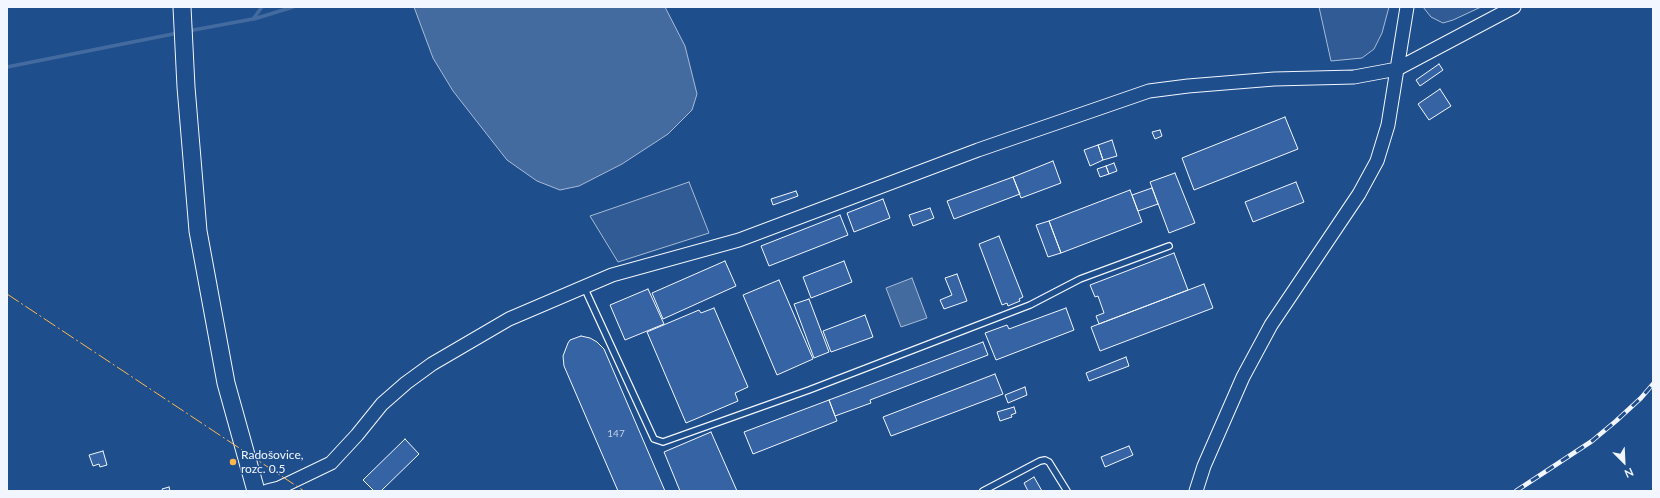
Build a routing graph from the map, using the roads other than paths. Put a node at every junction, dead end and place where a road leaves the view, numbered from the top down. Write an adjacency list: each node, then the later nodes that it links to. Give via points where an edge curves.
1 (182, 7): 7 (main road, via 186,95 198,231 226,383)
2 (1407, 7): 4 (street)
3 (1514, 7): 4 (street)
4 (1397, 68): 6 (street, via 1354,77 1274,79 1149,90 978,150 739,240 612,275); 11 (street, via 1388,125 1377,161 1359,194 1271,325 1243,377 1204,466)
5 (1169, 246): 6 (lane, via 1080,280 1030,306 663,442 654,439)
6 (584, 287): 8 (street, via 509,319 432,364 382,404 330,463 279,488)
7 (256, 491)
8 (267, 491)
9 (983, 491): 10 (lane, via 1045,460 1049,462)
10 (1067, 491)
11 (1196, 491)

